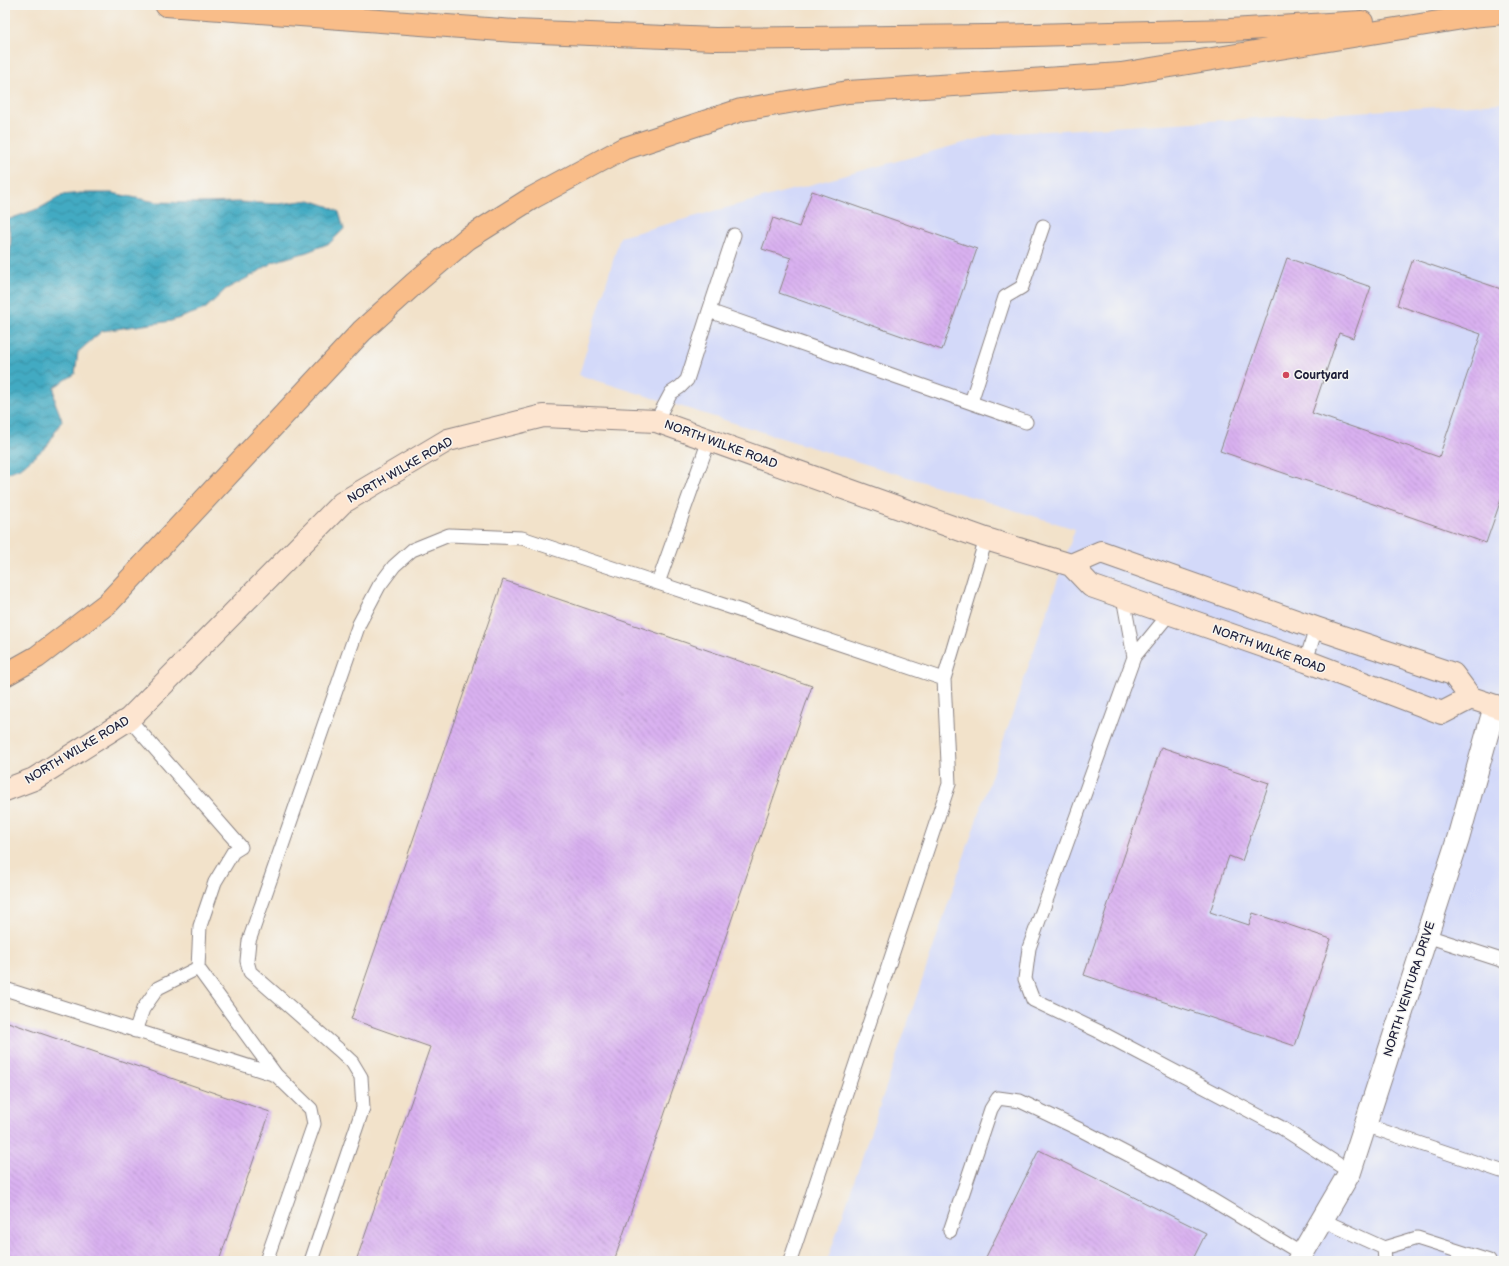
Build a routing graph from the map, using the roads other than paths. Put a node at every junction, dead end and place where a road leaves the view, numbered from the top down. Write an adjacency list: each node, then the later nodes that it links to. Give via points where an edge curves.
1 (166, 5): 3 (highway, via 516,31 715,39 1230,30)
2 (1504, 13): 3 (highway)
3 (1475, 16): 19 (highway, via 1121,74 848,92 741,110 623,149 532,198 467,239 415,282 362,331 108,603 37,657)
4 (1043, 226): 7 (lane, via 1022,287 1005,297)
5 (734, 235): 6 (lane)
6 (709, 311): 7 (lane); 8 (lane, via 687,380 670,393)
7 (971, 402): 9 (lane)
8 (656, 421): 10 (street, NORTH WILKE ROAD); 23 (street, NORTH WILKE ROAD, via 543,416 448,440 342,503)
9 (1026, 422)
10 (709, 440): 11 (street, NORTH WILKE ROAD); 13 (lane)
11 (986, 539): 12 (street, NORTH WILKE ROAD); 20 (lane)
12 (1071, 565): 14 (street, NORTH WILKE ROAD, via 1091,586); 16 (street, via 1101,552)
13 (658, 583): 20 (lane); 39 (lane, via 522,538 449,535 412,550 394,566 379,586 359,624 249,942 247,961 250,972 352,1062 361,1077 363,1108)
14 (1123, 597): 15 (street, NORTH WILKE ROAD); 17 (lane)
15 (1170, 613): 17 (lane); 18 (street, NORTH WILKE ROAD)
16 (1316, 628): 18 (lane); 21 (street, via 1453,674)
17 (1134, 657): 32 (lane, via 1029,948 1025,979 1032,1000 1282,1128)
18 (1306, 661): 21 (street, NORTH WILKE ROAD, via 1442,714)
19 (5, 674)
20 (944, 678): 40 (lane, via 949,784)
21 (1471, 698): 22 (street)
22 (1500, 708): 25 (street, NORTH VENTURA DRIVE)
23 (129, 719): 24 (street, NORTH WILKE ROAD, via 34,779); 27 (lane, via 242,847 233,852 215,882 200,926)
24 (5, 790)
25 (1426, 936): 26 (lane); 31 (street, NORTH VENTURA DRIVE)
26 (1504, 961)
27 (198, 968): 29 (lane, via 158,988 143,1009); 30 (lane)
28 (5, 989): 29 (lane)
29 (136, 1031): 30 (lane)
30 (276, 1075): 38 (lane, via 311,1109 314,1124)
31 (1365, 1125): 32 (street, NORTH VENTURA DRIVE); 33 (lane)
32 (1350, 1172): 34 (street, NORTH VENTURA DRIVE)
33 (1504, 1172)
34 (1322, 1220): 36 (lane); 37 (street, NORTH VENTURA DRIVE)
35 (950, 1231): 37 (lane, via 990,1109 998,1098 1020,1101 1194,1189)
36 (1384, 1255): 41 (lane, via 1416,1238)
37 (1300, 1258)
38 (266, 1261)
39 (311, 1261)
40 (790, 1261)
41 (1489, 1261)

